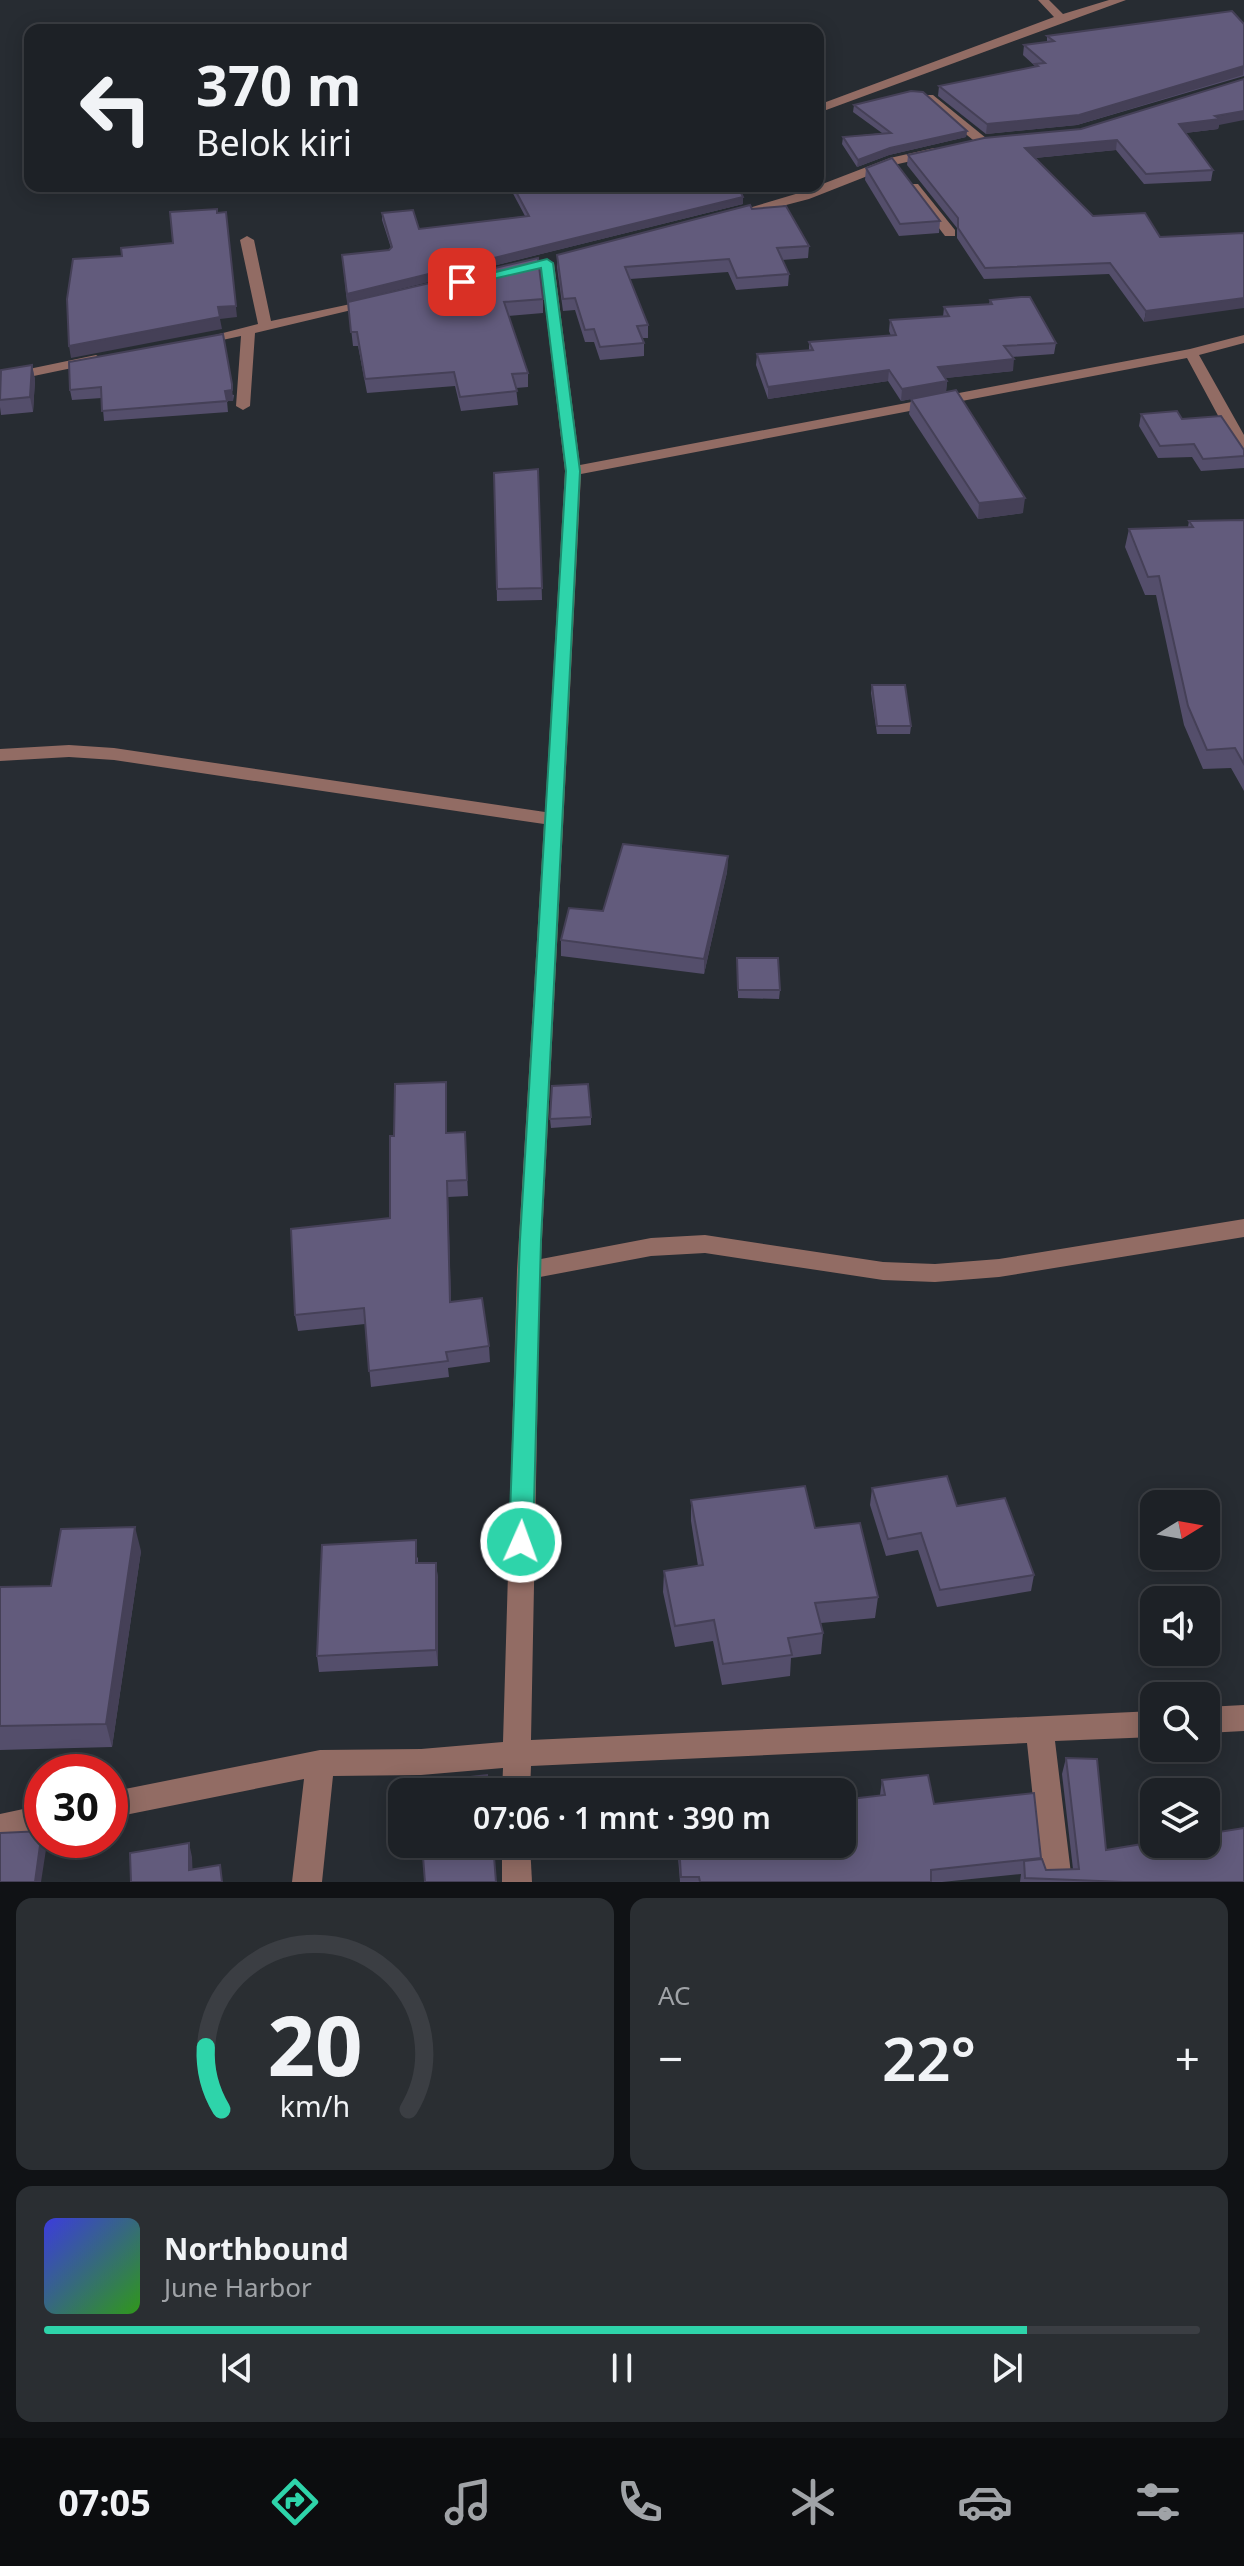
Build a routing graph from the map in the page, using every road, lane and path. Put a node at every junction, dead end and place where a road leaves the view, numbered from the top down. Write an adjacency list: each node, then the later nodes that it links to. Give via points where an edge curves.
1 (1043, 0): 3 (street)
2 (1121, 0): 3 (street)
3 (1061, 18): 5 (street)
4 (929, 98): 6 (street, via 989,140)
5 (824, 107)
6 (967, 144)
7 (953, 148): 8 (street)
8 (894, 161): 9 (street); 12 (street)
9 (824, 183)
10 (796, 192): 11 (street)
11 (713, 220)
12 (950, 233)
13 (247, 240): 16 (street)
14 (547, 263): 25 (street)
15 (384, 301): 16 (street)
16 (266, 328): 17 (street)
17 (248, 332): 19 (street); 23 (street)
18 (1244, 339): 20 (street)
19 (188, 343)
20 (1191, 353): 24 (street); 25 (street)
21 (113, 356): 22 (street)
22 (0, 379)
23 (243, 406)
24 (1244, 449)
25 (573, 471): 27 (street)
26 (0, 755): 27 (street, via 114,754)
27 (552, 819): 29 (street)
28 (1244, 1228): 29 (street, via 999,1268 935,1273 883,1271 705,1244 651,1247)
29 (529, 1270): 34 (street)
30 (1244, 1718): 31 (street)
31 (1220, 1719)
32 (1140, 1725): 33 (street)
33 (1040, 1731): 34 (street); 43 (street)
34 (515, 1754): 35 (street); 36 (street)
35 (320, 1763): 37 (street); 41 (street)
36 (516, 1778)
37 (128, 1801)
38 (24, 1823): 39 (street)
39 (0, 1828)
40 (516, 1858): 42 (street)
41 (307, 1882)
42 (517, 1882)
43 (1057, 1882)

